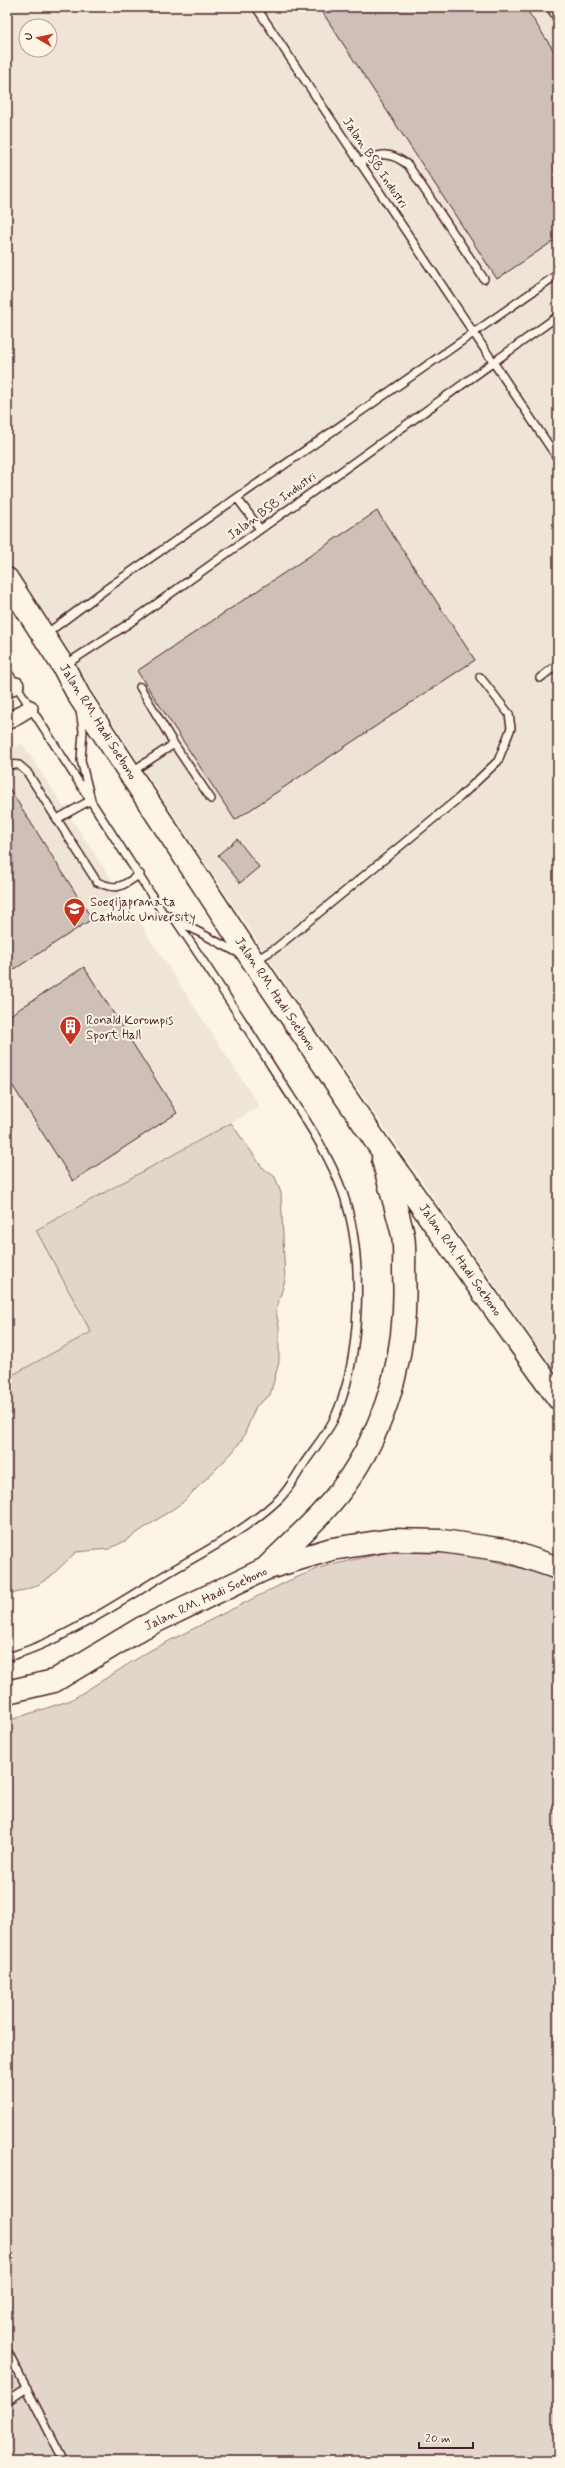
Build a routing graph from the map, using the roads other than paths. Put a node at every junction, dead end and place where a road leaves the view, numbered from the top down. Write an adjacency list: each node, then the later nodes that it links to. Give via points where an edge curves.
1 (256, 7): 4 (lane, Jalan BSB Industri)
2 (550, 7): 3 (lane)
3 (558, 20)
4 (359, 162): 6 (lane, via 387,154 396,155 408,165); 8 (lane, Jalan BSB Industri)
5 (558, 274): 8 (lane, Jalan BSB Industri)
6 (484, 279)
7 (558, 316): 9 (lane, Jalan BSB Industri)
8 (474, 333): 9 (lane, Jalan BSB Industri); 11 (lane, Jalan BSB Industri)
9 (493, 361): 10 (lane, Jalan BSB Industri); 12 (lane, Jalan BSB Industri)
10 (558, 459)
11 (237, 498): 12 (lane); 14 (lane, Jalan BSB Industri)
12 (260, 530): 16 (lane, Jalan BSB Industri, via 131,622)
13 (7, 579): 14 (main road, Jalan RM. Hadi Soebono)
14 (44, 636): 16 (main road, Jalan RM. Hadi Soebono)
15 (558, 664): 19 (lane)
16 (63, 666): 22 (main road, Jalan RM. Hadi Soebono)
17 (7, 671): 20 (lane)
18 (480, 678): 33 (lane, via 509,714 511,728 498,761 460,797 288,938)
19 (540, 678)
20 (11, 687): 23 (lane)
21 (140, 687): 25 (lane)
22 (79, 696): 27 (main road, Jalan RM. Hadi Soebono); 29 (lane, via 83,731 81,760)
23 (30, 708): 24 (street); 29 (lane)
24 (7, 722)
25 (174, 744): 27 (lane); 28 (lane)
26 (7, 764): 30 (lane, via 19,765 28,772)
27 (130, 774): 33 (main road, Jalan RM. Hadi Soebono)
28 (211, 799)
29 (91, 800): 30 (lane); 31 (lane)
30 (57, 819): 31 (lane, via 97,882 121,888)
31 (140, 874): 32 (lane, via 163,913)
32 (176, 922): 33 (lane, via 196,929); 38 (lane, via 243,1018 300,1111 331,1165 343,1192 354,1240 357,1287 355,1341 345,1386 333,1421 280,1499 242,1528 174,1570 56,1638)
33 (252, 961): 34 (main road, Jalan RM. Hadi Soebono)
34 (379, 1146): 35 (main road, Jalan RM. Hadi Soebono); 37 (main road, via 403,1237 406,1308 399,1359 375,1433 351,1476 319,1516)
35 (558, 1398)
36 (558, 1568): 37 (main road, Jalan RM. Hadi Soebono, via 505,1550 442,1541 391,1540 332,1549)
37 (265, 1569): 39 (main road, Jalan RM. Hadi Soebono, via 142,1628 54,1681)
38 (7, 1657)
39 (7, 1692)
40 (8, 2352): 41 (lane)
41 (27, 2388): 42 (lane); 43 (lane)
42 (7, 2401)
43 (64, 2461)

